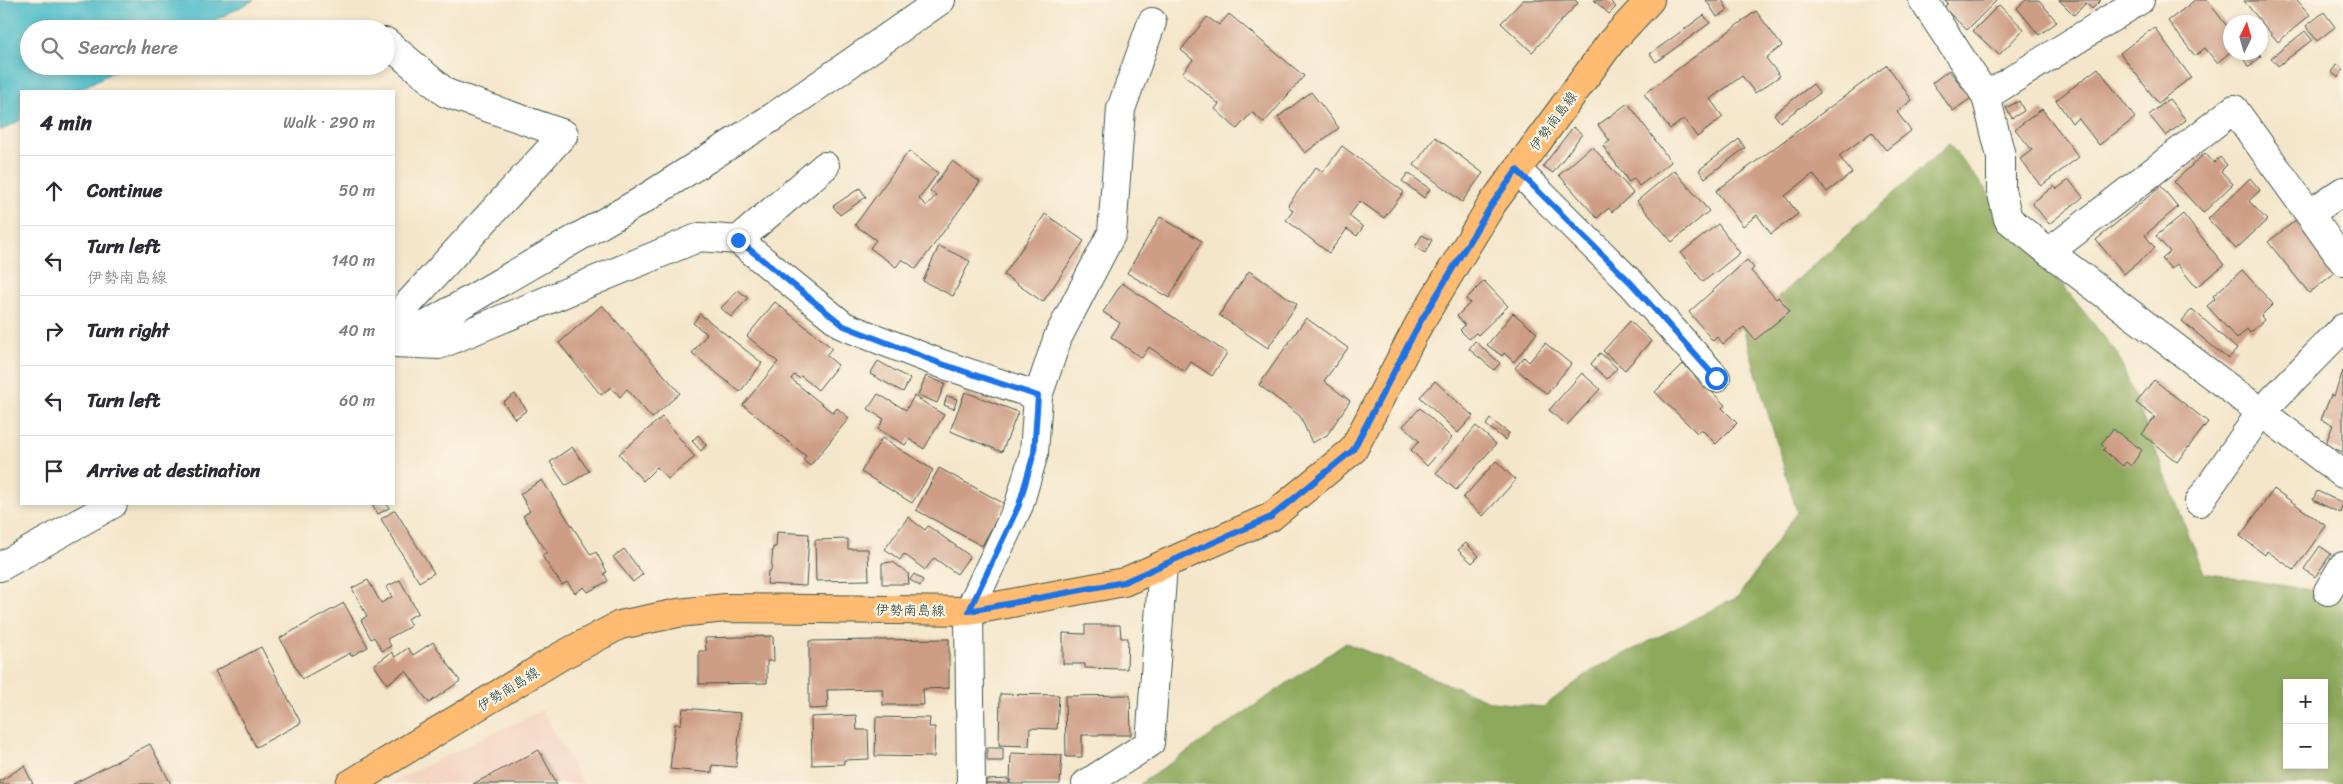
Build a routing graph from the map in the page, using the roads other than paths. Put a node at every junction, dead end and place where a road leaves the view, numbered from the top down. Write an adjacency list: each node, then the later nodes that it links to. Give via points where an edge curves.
1 (941, 0): 17 (street, via 773,117 641,201)
2 (1650, 0): 9 (main road, 伊勢南島線, via 1611,42)
3 (1923, 0): 7 (street)
4 (2140, 0): 7 (street)
5 (1152, 22): 20 (street, via 1121,109 1112,233 1058,337)
6 (395, 50): 16 (street, via 446,92 564,134 408,304)
7 (1986, 96): 13 (street, via 2001,156 2001,190 2008,219)
8 (825, 166): 12 (street)
9 (1517, 170): 19 (street, via 1631,283); 25 (main road, 伊勢南島線, via 1492,204 1419,324 1353,450 1271,517)
10 (2343, 191): 11 (street)
11 (2309, 214): 13 (street, via 2234,109); 14 (street)
12 (738, 240): 18 (street, via 700,237 439,345); 20 (street, via 844,326 939,363)
13 (2049, 252): 21 (street)
14 (2343, 261)
15 (2343, 328): 21 (street)
16 (395, 340)
17 (395, 342)
18 (395, 343)
19 (1716, 378)
20 (1038, 396): 29 (street, via 1034,453 1019,505)
21 (2261, 412): 22 (street); 23 (street)
22 (2343, 474)
23 (2199, 502)
24 (111, 505): 27 (street)
25 (1163, 565): 29 (main road, 伊勢南島線, via 1124,582); 32 (street, via 1150,743)
26 (2343, 566): 28 (street)
27 (0, 567)
28 (2328, 591)
29 (969, 611): 30 (main road, 伊勢南島線, via 726,608 678,613 620,625 561,656); 31 (street)
30 (350, 784)
31 (970, 784)
32 (1086, 784)

